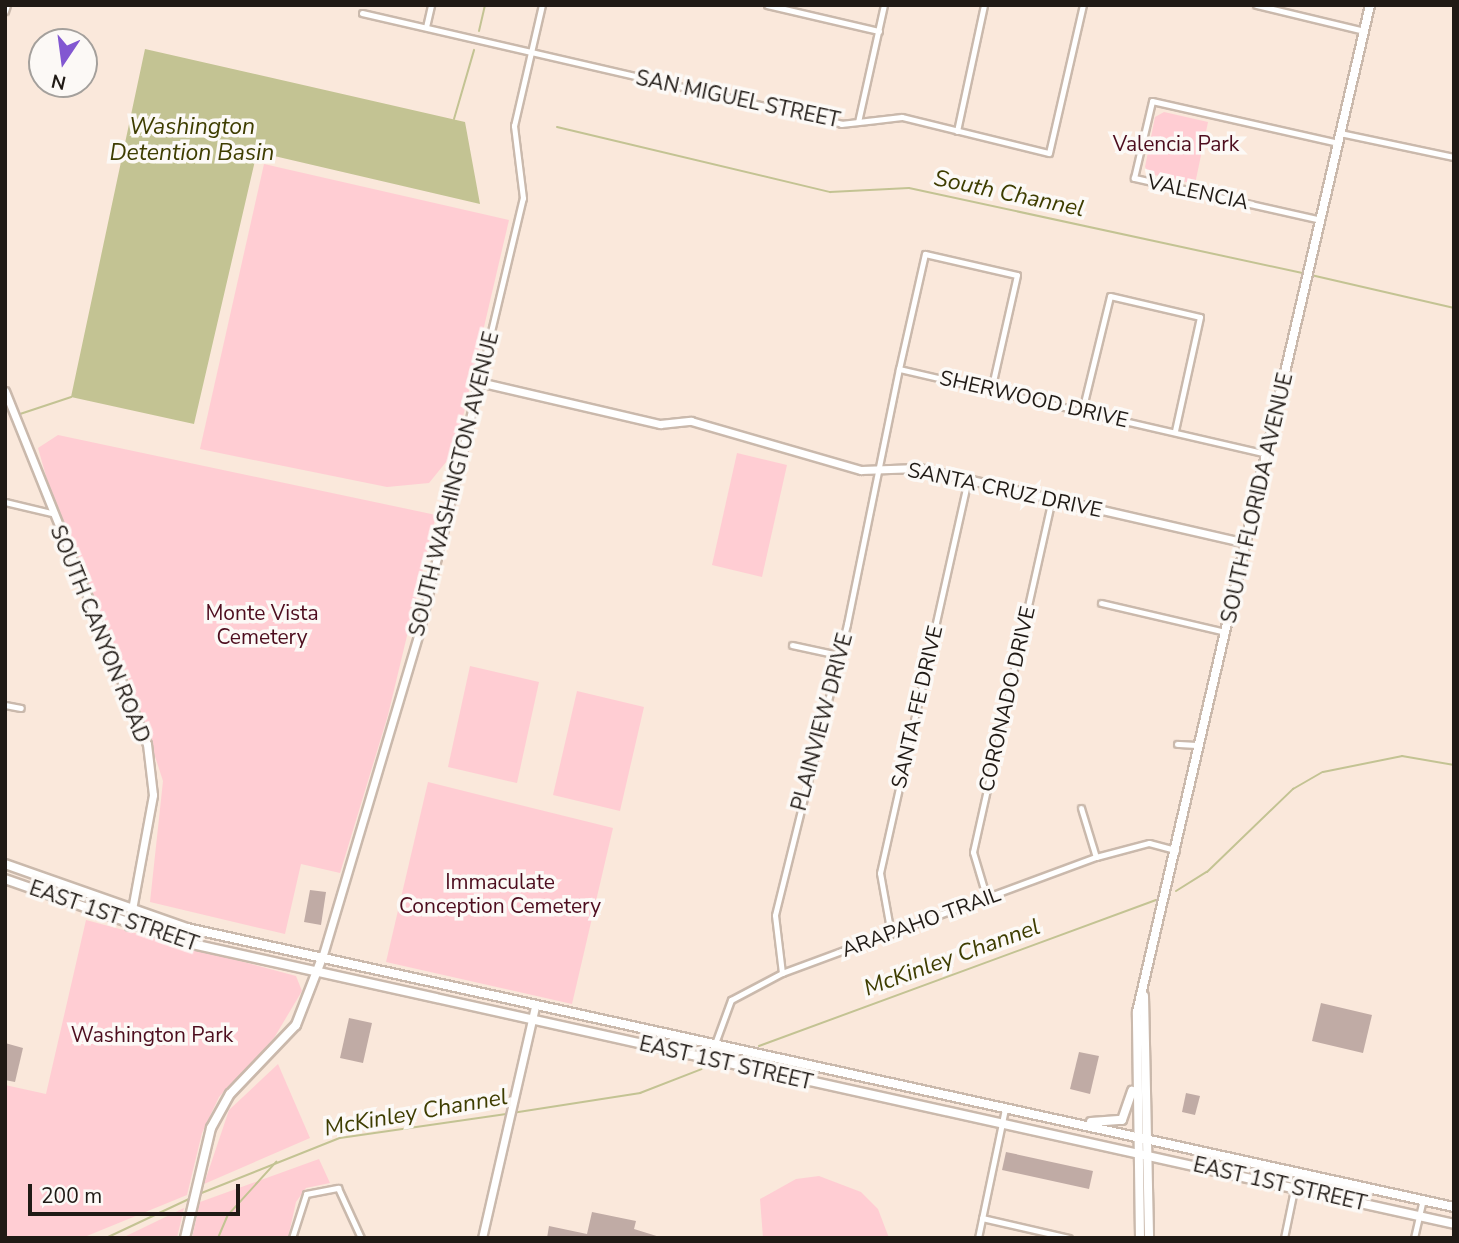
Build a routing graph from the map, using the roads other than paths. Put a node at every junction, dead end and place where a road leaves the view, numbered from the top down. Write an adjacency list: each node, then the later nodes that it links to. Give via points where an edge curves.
1 (7, 5): 10 (street)
2 (430, 5): 12 (street)
3 (542, 5): 15 (street, SOUTH WASHINGTON AVENUE)
4 (767, 5): 13 (street)
5 (884, 5): 13 (street)
6 (984, 5): 17 (street)
7 (1083, 5): 17 (street, SAN MIGUEL STREET, via 1049,153)
8 (1256, 5): 14 (street)
9 (1370, 5): 14 (main road, SOUTH FLORIDA AVENUE)
10 (5, 11)
11 (362, 13): 12 (street, SAN MIGUEL STREET)
12 (426, 27): 15 (street, SAN MIGUEL STREET)
13 (878, 31): 16 (street)
14 (1364, 31): 18 (main road, SOUTH FLORIDA AVENUE)
15 (530, 52): 16 (street, SAN MIGUEL STREET, via 841,124); 23 (street, SOUTH WASHINGTON AVENUE, via 514,126 523,198)
16 (858, 122): 17 (street, SAN MIGUEL STREET, via 902,117)
17 (957, 131)
18 (1340, 133): 19 (main road, SOUTH FLORIDA AVENUE); 20 (street)
19 (1338, 144): 21 (main road, SOUTH FLORIDA AVENUE); 21 (street, VALENCIA, via 1152,101 1134,178)
20 (1454, 157)
21 (1321, 219): 28 (main road, SOUTH FLORIDA AVENUE)
22 (899, 369): 24 (street, SHERWOOD DRIVE); 24 (street, via 925,254 1017,275); 29 (street)
23 (479, 382): 29 (street, SANTA CRUZ DRIVE, via 660,424 691,421 799,448 830,463); 52 (street, SOUTH WASHINGTON AVENUE, via 419,633)
24 (991, 390): 26 (street, SHERWOOD DRIVE)
25 (5, 391): 33 (street, SOUTH CANYON ROAD)
26 (1082, 411): 27 (street, SHERWOOD DRIVE); 27 (street, via 1110,296 1200,317)
27 (1175, 431): 28 (street, SHERWOOD DRIVE)
28 (1268, 454): 34 (main road, SOUTH FLORIDA AVENUE)
29 (876, 469): 30 (street, SANTA CRUZ DRIVE, via 919,468); 38 (street, PLAINVIEW DRIVE)
30 (968, 480): 31 (street, SANTA CRUZ DRIVE); 51 (street, SANTA FE DRIVE, via 880,873)
31 (1052, 499): 34 (street, SANTA CRUZ DRIVE); 48 (street, CORONADO DRIVE, via 973,852)
32 (5, 502): 33 (street)
33 (51, 513): 49 (street, SOUTH CANYON ROAD, via 147,744 153,795)
34 (1247, 543): 36 (main road, SOUTH FLORIDA AVENUE)
35 (1101, 603): 36 (street)
36 (1226, 632): 42 (main road, SOUTH FLORIDA AVENUE)
37 (792, 645): 38 (street)
38 (838, 655): 54 (street, PLAINVIEW DRIVE, via 775,915)
39 (5, 705): 40 (street)
40 (21, 708)
41 (1177, 744): 42 (street)
42 (1198, 745): 44 (main road, SOUTH FLORIDA AVENUE)
43 (1081, 807): 45 (street)
44 (1176, 850): 45 (street, ARAPAHO TRAIL, via 1149,843); 55 (main road, SOUTH FLORIDA AVENUE)
45 (1096, 857): 48 (street, ARAPAHO TRAIL)
46 (5, 864): 49 (main road, EAST 1ST STREET)
47 (5, 879): 50 (main road, EAST 1ST STREET)
48 (987, 898): 51 (street, ARAPAHO TRAIL)
49 (134, 912): 50 (street, SOUTH CANYON ROAD); 52 (main road, EAST 1ST STREET)
50 (129, 926): 53 (main road, EAST 1ST STREET)
51 (891, 934): 54 (street, ARAPAHO TRAIL)
52 (322, 958): 53 (main road); 56 (main road, EAST 1ST STREET)
53 (318, 972): 57 (main road, EAST 1ST STREET); 77 (main road, via 296,1025 220,1111)
54 (782, 973): 60 (street, ARAPAHO TRAIL, via 731,1000)
55 (1144, 991): 61 (main road, SOUTH FLORIDA AVENUE); 67 (main road, SOUTH FLORIDA AVENUE)
56 (535, 1006): 57 (street); 58 (main road, EAST 1ST STREET)
57 (531, 1019): 59 (main road, EAST 1ST STREET); 80 (street)
58 (626, 1026): 59 (street); 60 (main road, EAST 1ST STREET)
59 (622, 1040): 62 (main road, EAST 1ST STREET)
60 (712, 1045): 62 (street, ARAPAHO TRAIL); 63 (main road, EAST 1ST STREET)
61 (1132, 1046): 64 (main road, via 1129,1114 1122,1121); 66 (main road, SOUTH FLORIDA AVENUE)
62 (709, 1060): 65 (main road, EAST 1ST STREET)
63 (1005, 1109): 64 (main road, EAST 1ST STREET); 65 (street)
64 (1075, 1122): 66 (main road, EAST 1ST STREET)
65 (1003, 1123): 68 (main road, EAST 1ST STREET); 75 (street)
66 (1136, 1136): 67 (main road, EAST 1ST STREET); 68 (main road, SOUTH FLORIDA AVENUE)
67 (1147, 1138): 69 (main road, SOUTH FLORIDA AVENUE); 70 (main road, EAST 1ST STREET)
68 (1137, 1150): 69 (main road, EAST 1ST STREET); 83 (main road, SOUTH FLORIDA AVENUE)
69 (1148, 1153): 71 (main road, EAST 1ST STREET); 84 (main road, SOUTH FLORIDA AVENUE)
70 (1297, 1175): 71 (street); 72 (main road, EAST 1ST STREET)
71 (1295, 1187): 74 (main road, EAST 1ST STREET); 85 (street)
72 (1423, 1200): 73 (main road, EAST 1ST STREET); 74 (street)
73 (1454, 1207)
74 (1419, 1216): 76 (main road, EAST 1ST STREET); 86 (street)
75 (982, 1219): 81 (street); 82 (street)
76 (1454, 1224)
77 (185, 1238)
78 (292, 1238): 79 (street, via 306,1194 338,1188)
79 (361, 1238)
80 (482, 1238)
81 (978, 1238)
82 (1069, 1238)
83 (1140, 1238)
84 (1149, 1238)
85 (1283, 1238)
86 (1414, 1238)

